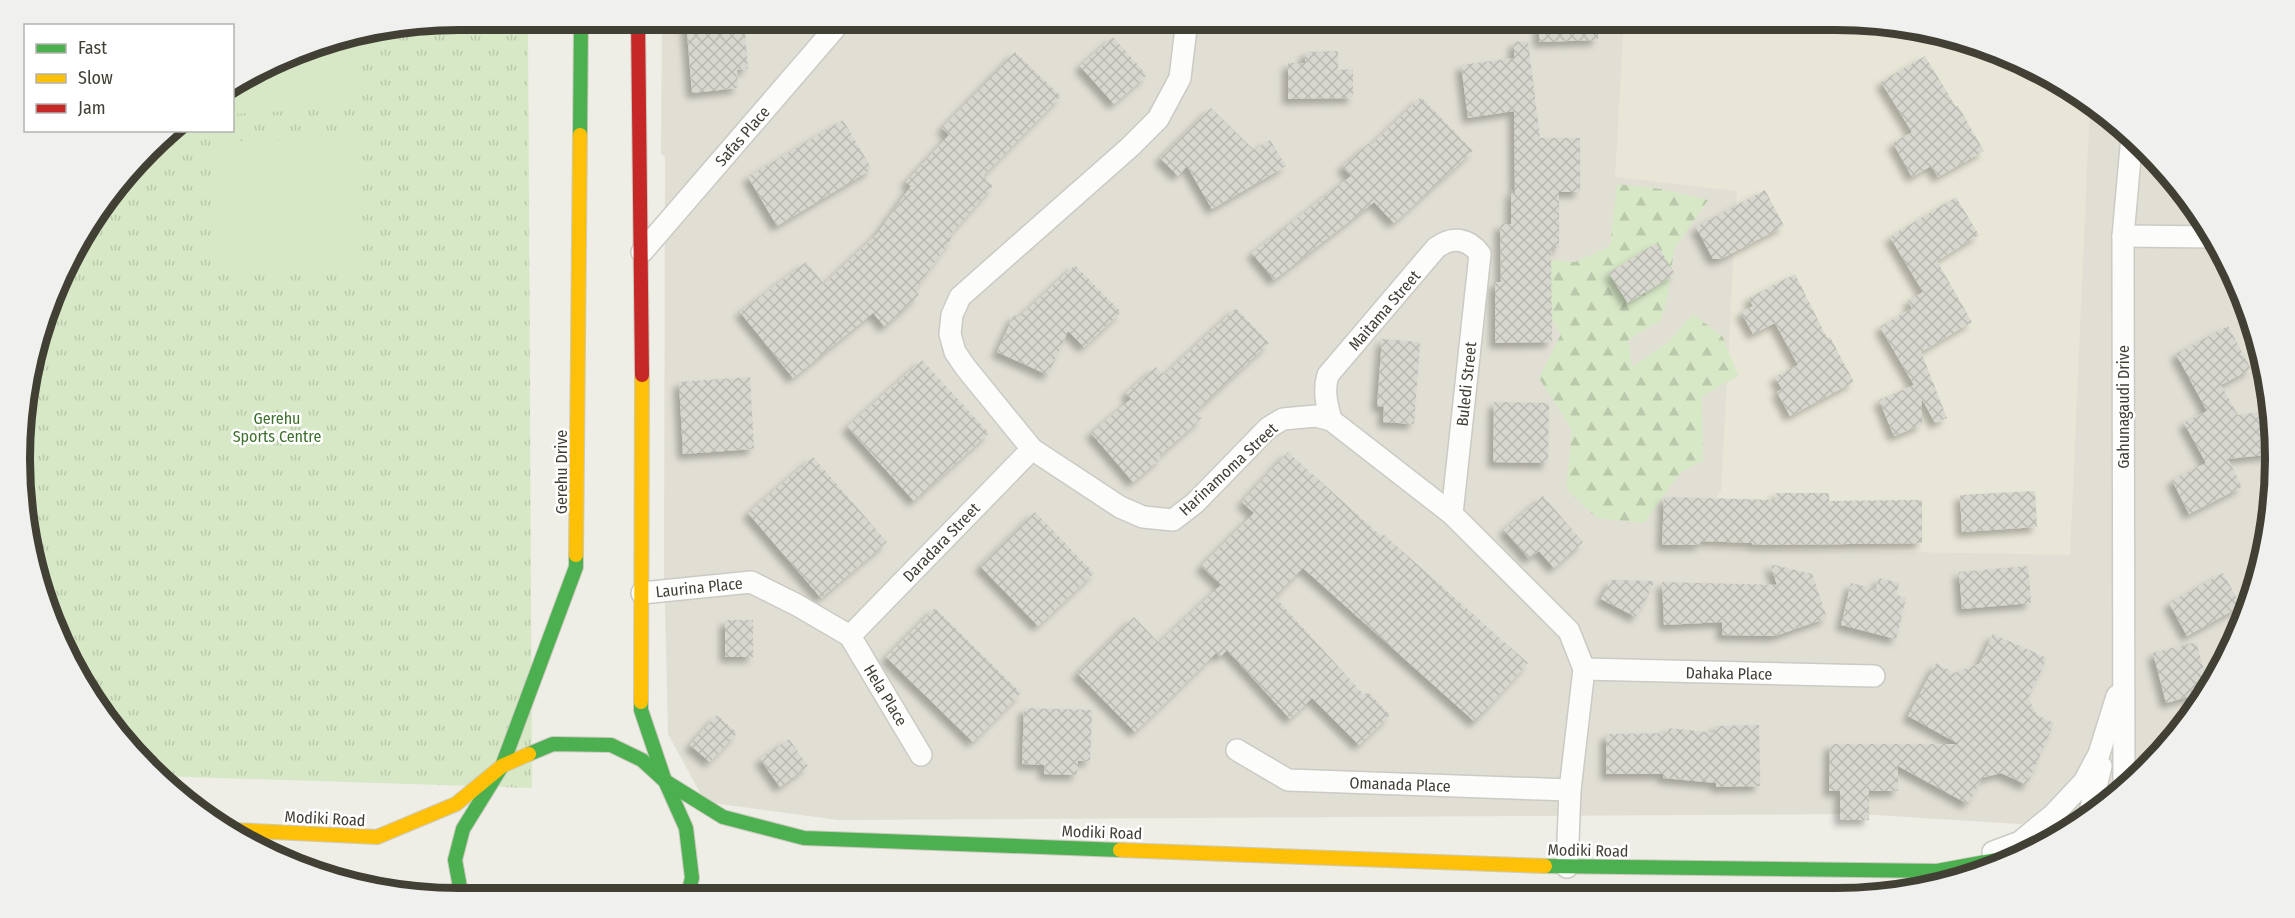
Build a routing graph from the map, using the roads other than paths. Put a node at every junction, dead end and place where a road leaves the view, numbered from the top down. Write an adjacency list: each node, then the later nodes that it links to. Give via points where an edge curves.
1 (581, 30): 20 (street, Gerehu Drive, via 576,567)
2 (639, 30): 8 (street)
3 (833, 30): 8 (street, Safas Place)
4 (1186, 30): 11 (street, Harinamoma Street, via 1180,78 1158,119 960,297 952,315 950,334 955,352)
5 (2131, 148): 6 (street, Gahunagaudi Drive)
6 (2123, 236): 7 (street); 17 (street, Gahunagaudi Drive)
7 (2203, 237)
8 (642, 252): 13 (street)
9 (1480, 254): 10 (street, Maitama Street, via 1468,242 1459,240 1436,248 1328,375 1325,397); 12 (street, Buledi Street)
10 (1331, 420): 11 (street, Harinamoma Street, via 1316,416 1283,420 1268,429 1173,520 1143,517 1120,507); 12 (street)
11 (1032, 449): 14 (street, Daradara Street)
12 (1452, 514): 15 (street, via 1569,631)
13 (642, 593): 14 (street, Laurina Place, via 751,582); 22 (street, via 641,710)
14 (850, 636): 19 (street, Hela Place)
15 (1584, 669): 16 (street, Dahaka Place); 23 (street)
16 (1874, 676)
17 (2123, 678): 21 (street, Gahunagaudi Drive); 24 (street, Gahunagaudi Drive); 28 (street, via 2099,754 2084,782 2054,814 2020,842)
18 (1237, 750): 23 (street, Omanada Place, via 1288,780)
19 (921, 755)
20 (502, 766): 22 (street, Modiki Road, via 553,744 611,745 642,760); 25 (street, Modiki Road, via 456,804 377,837); 29 (street, Gerehu Drive, via 463,829 455,860)
21 (2124, 777)
22 (665, 781): 27 (street, Modiki Road, via 723,817 804,838); 30 (street, via 686,828 692,878)
23 (1570, 790): 27 (street)
24 (2092, 802)
25 (243, 830)
26 (1978, 863): 28 (street, Modiki Road)
27 (1567, 867): 28 (street, Modiki Road)
28 (1937, 871)
29 (460, 888)
30 (690, 888)

